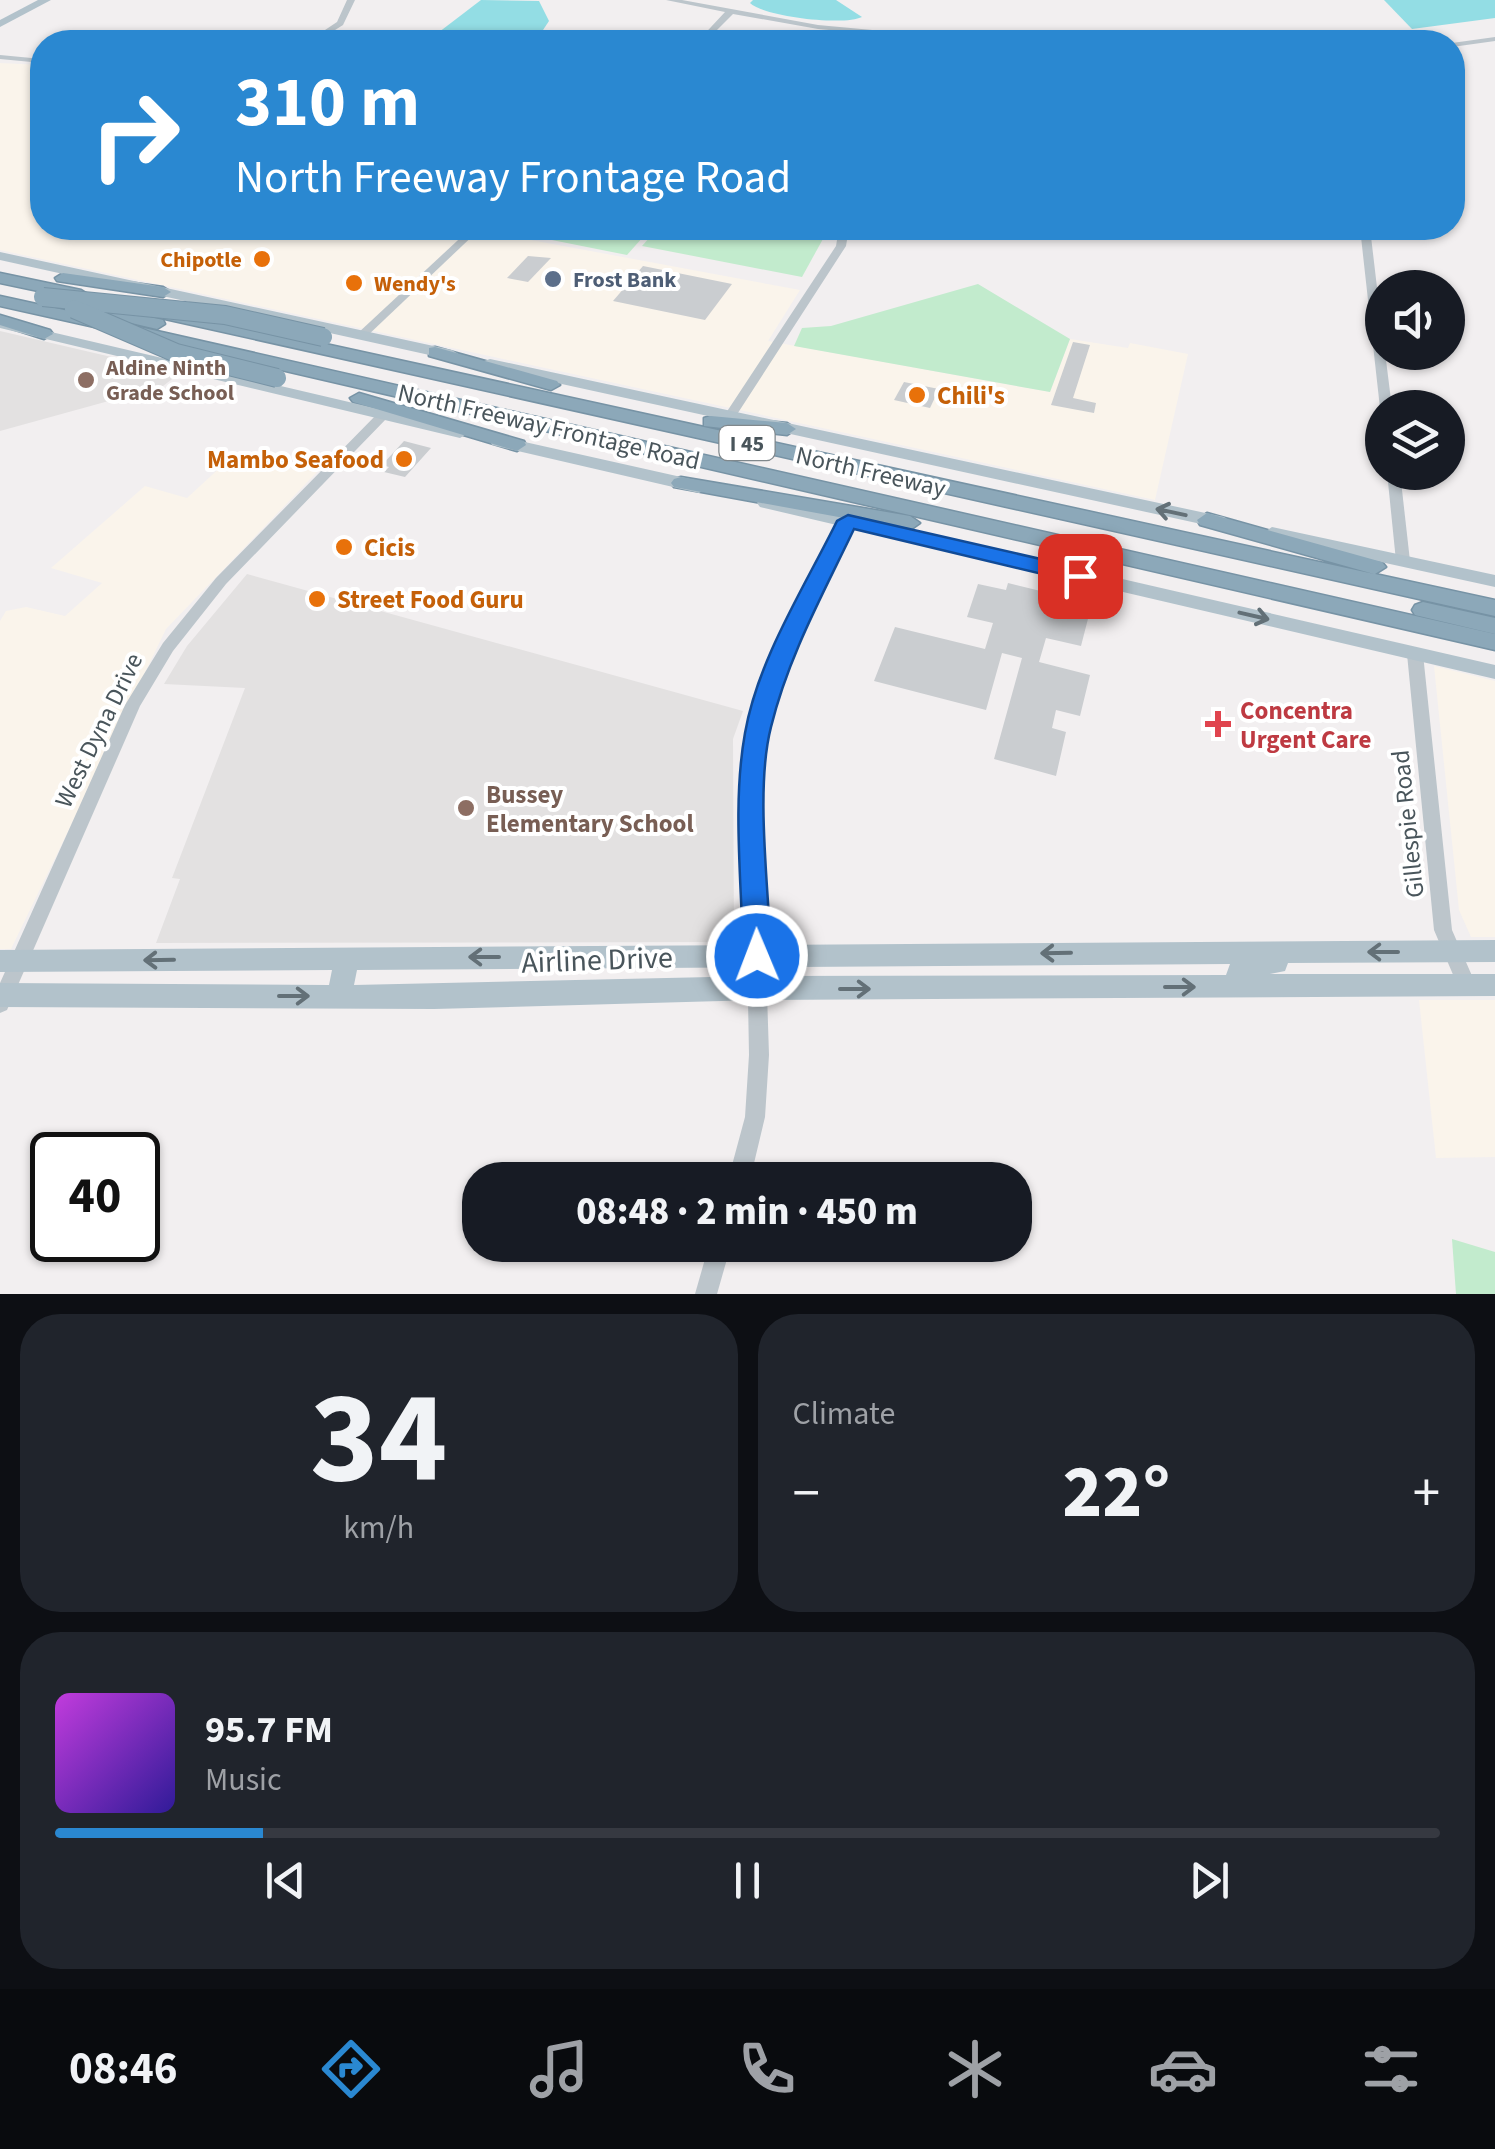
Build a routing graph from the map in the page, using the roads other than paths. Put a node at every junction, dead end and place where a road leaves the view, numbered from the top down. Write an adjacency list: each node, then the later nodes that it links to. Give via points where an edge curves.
1 (34, 0): 6 (main road)
2 (46, 0): 6 (main road)
3 (351, 0): 7 (street)
4 (670, 0): 5 (street)
5 (730, 12): 8 (street); 9 (street)
6 (0, 21)
7 (329, 30)
8 (713, 30)
9 (851, 30)
10 (1495, 39): 11 (street)
11 (1465, 43)
12 (0, 57): 13 (street)
13 (30, 60)
14 (463, 240): 26 (street)
15 (842, 240): 31 (street)
16 (1366, 240): 28 (street)
17 (0, 256): 21 (main road, North Freeway Frontage Road)
18 (0, 268): 21 (highway)
19 (0, 278): 42 (highway, North Freeway / I 45)
20 (0, 288): 22 (highway, North Freeway / I 45)
21 (163, 292): 26 (main road, North Freeway Frontage Road)
22 (42, 297): 29 (highway, bridge, via 224,315); 33 (highway, bridge, via 176,353 444,420); 43 (highway, North Freeway / I 45, bridge)
23 (0, 301): 38 (highway, North Freeway / I 45)
24 (0, 322): 25 (highway)
25 (44, 334): 30 (main road, North Freeway Frontage Road)
26 (361, 336): 27 (main road, North Freeway Frontage Road)
27 (436, 352): 29 (highway); 31 (main road, North Freeway Frontage Road)
28 (1384, 390)
29 (593, 398): 32 (highway, via 698,420)
30 (384, 414): 33 (main road, North Freeway Frontage Road); 53 (street, West Dyna Drive, via 221,580 168,647 133,705)
31 (730, 416): 32 (main road, North Freeway Frontage Road)
32 (787, 429): 36 (main road, North Freeway Frontage Road, one-way to 32)
33 (517, 445): 34 (main road, North Freeway Frontage Road)
34 (682, 483): 37 (main road, North Freeway Frontage Road); 38 (highway, via 1020,542)
35 (1395, 490): 39 (street)
36 (1206, 520): 39 (main road, North Freeway Frontage Road); 41 (highway)
37 (848, 521): 45 (main road, North Freeway Frontage Road, one-way to 45); 51 (street, via 780,661 758,730 752,778)
38 (1056, 542): 44 (highway, North Freeway / I 45)
39 (1403, 561): 40 (main road, North Freeway Frontage Road)
40 (1495, 581)
41 (1495, 596)
42 (1495, 608)
43 (1495, 626)
44 (1495, 642)
45 (1415, 654): 46 (main road, North Freeway Frontage Road); 50 (street, Gillespie Road)
46 (1495, 672)
47 (1495, 951): 50 (main road, Airline Drive)
48 (1126, 952): 49 (main road, Airline Drive); 51 (main road, Airline Drive, one-way to 51); 57 (main road)
49 (1293, 952): 50 (main road, Airline Drive, one-way to 49); 56 (main road, via 1282,963 1239,971)
50 (1450, 952): 54 (street, Gillespie Road)
51 (757, 956): 52 (main road, Airline Drive, one-way to 52); 58 (street)
52 (347, 958): 53 (main road, Airline Drive, one-way to 53); 59 (main road)
53 (9, 962): 60 (street, West Dyna Drive)
54 (1467, 985): 55 (main road, Airline Drive); 56 (main road, Airline Drive)
55 (1495, 985)
56 (1238, 986): 57 (main road, Airline Drive, one-way to 56)
57 (1136, 987): 58 (main road, Airline Drive, one-way to 57)
58 (758, 988): 59 (main road, Airline Drive); 61 (street, via 758,1086)
59 (340, 996): 60 (main road, Airline Drive, one-way to 59)
60 (1, 998)
61 (743, 1162)
62 (715, 1262): 63 (street)
63 (706, 1294)

